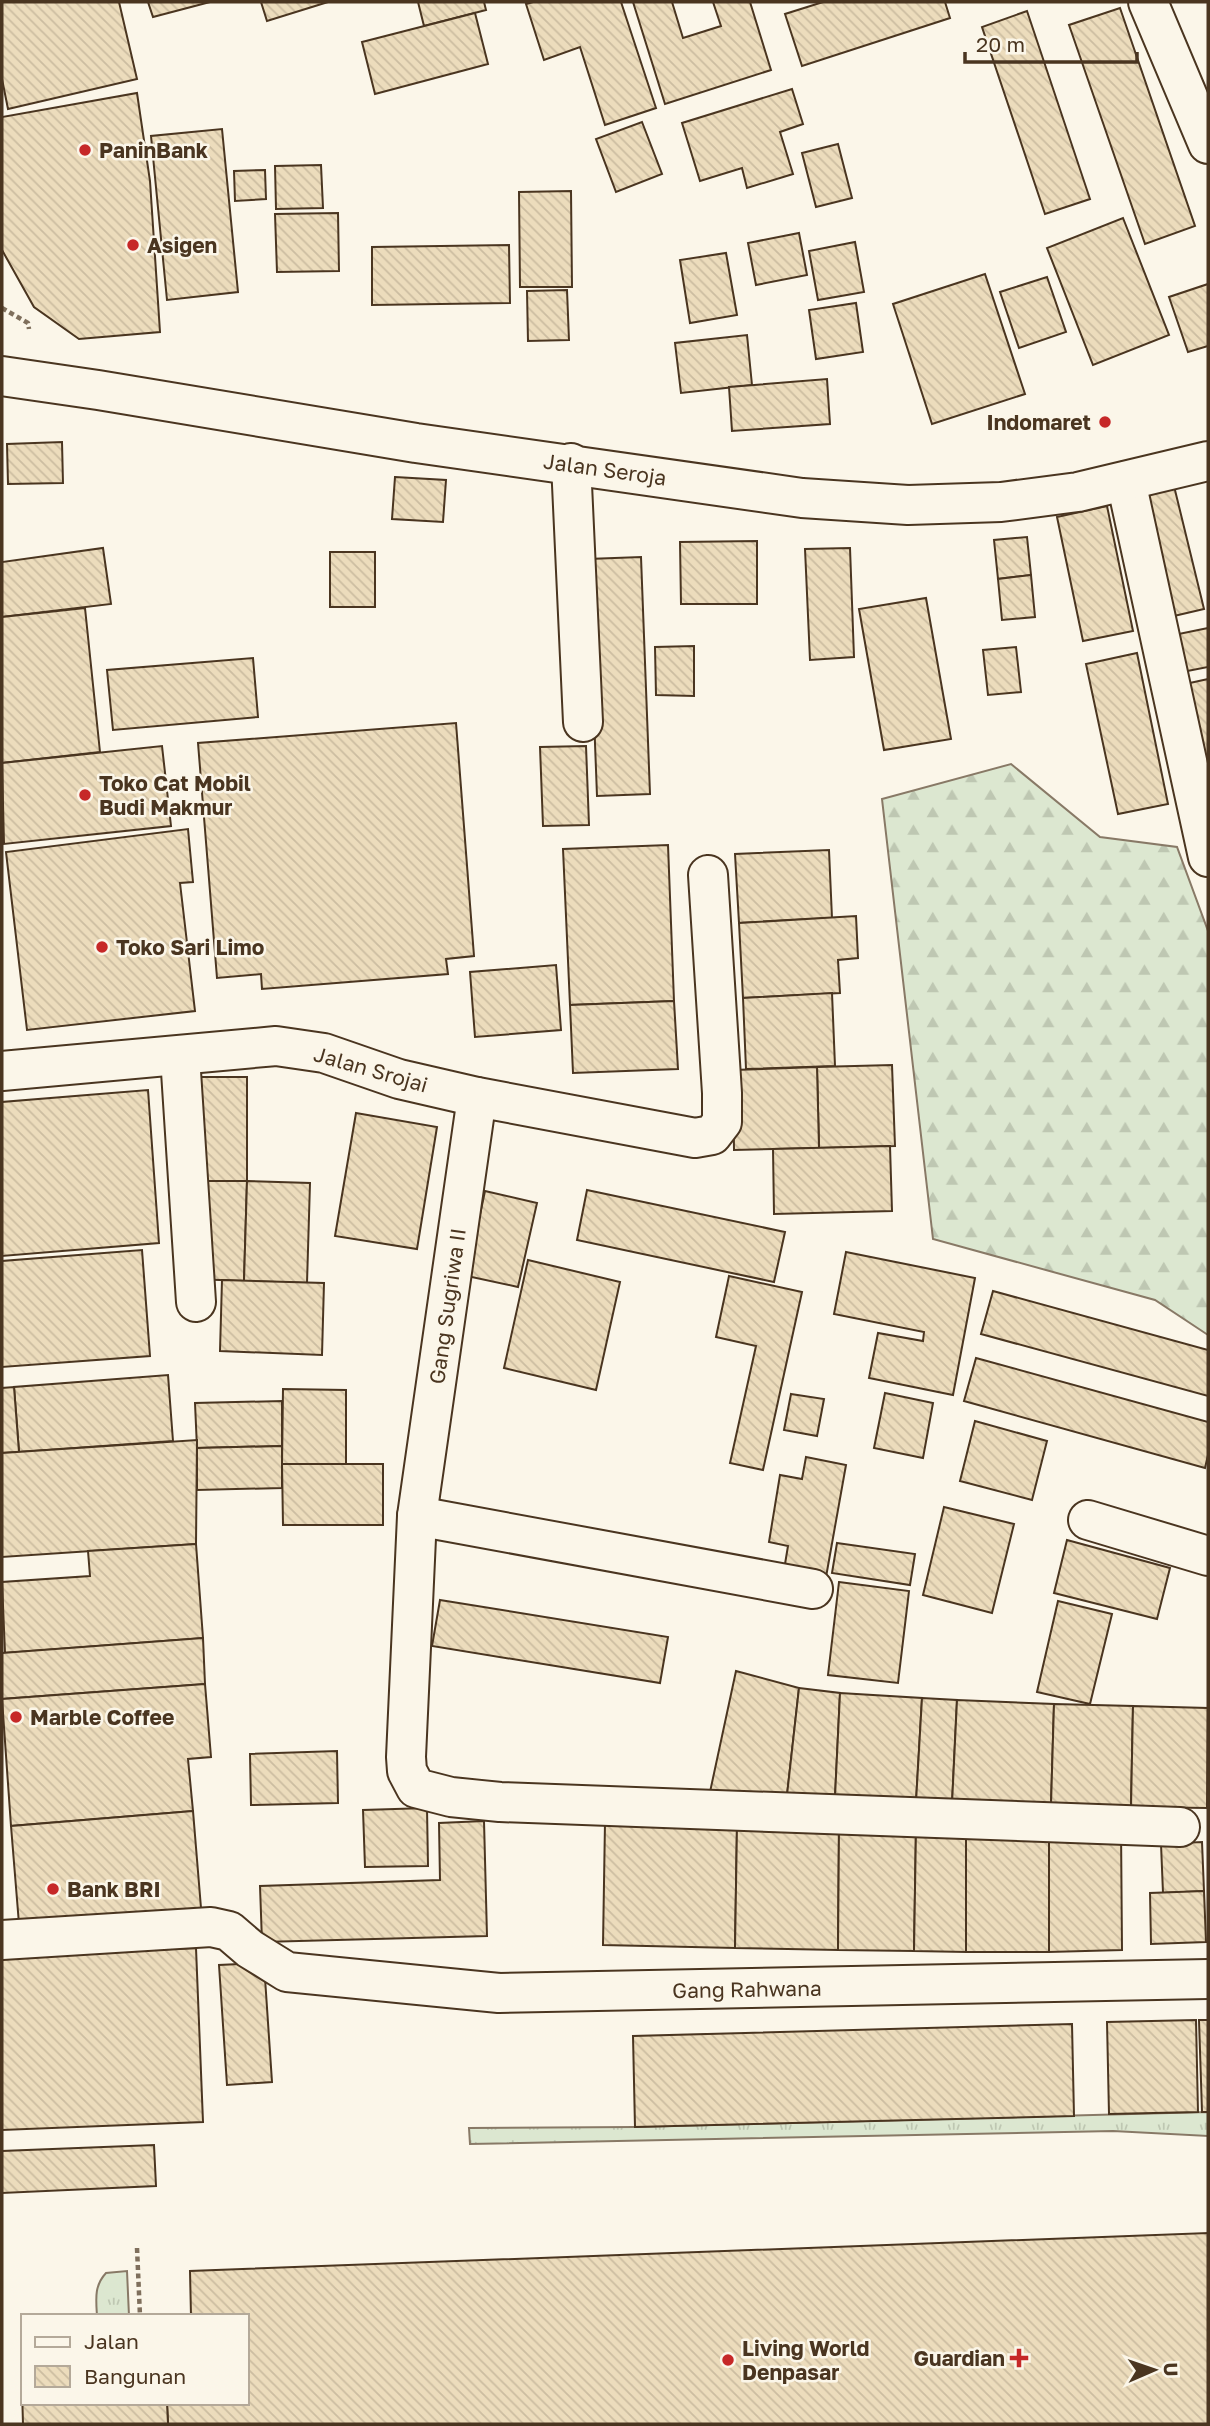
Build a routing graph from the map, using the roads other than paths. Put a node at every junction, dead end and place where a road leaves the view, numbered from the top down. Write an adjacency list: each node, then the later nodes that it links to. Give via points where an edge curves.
1 (1148, 2): 2 (street)
2 (1208, 145)
3 (2, 376): 5 (street, Jalan Seroja, via 416,443)
4 (1208, 461): 6 (street, Jalan Seroja)
5 (571, 463): 6 (street, Jalan Seroja, via 802,498 908,505 1001,502); 7 (street)
6 (1126, 481): 8 (street)
7 (583, 722)
8 (1208, 857)
9 (708, 875): 12 (street, Jalan Srojai, via 722,1122 712,1135 695,1138)
10 (180, 1056): 11 (street, Jalan Srojai); 12 (street, Jalan Srojai, via 276,1046 324,1053 399,1079); 13 (street)
11 (2, 1070)
12 (477, 1097): 14 (street, Gang Sugriwa II)
13 (195, 1302)
14 (416, 1516): 17 (street); 18 (street, Gang Sugriwa II, via 406,1757 416,1788 500,1802)
15 (1087, 1520): 16 (street)
16 (1208, 1556)
17 (813, 1589)
18 (1180, 1827)
19 (2, 1940): 20 (street, Gang Rahwana, via 211,1927 229,1931 287,1972 499,1993)
20 (1208, 1979)

